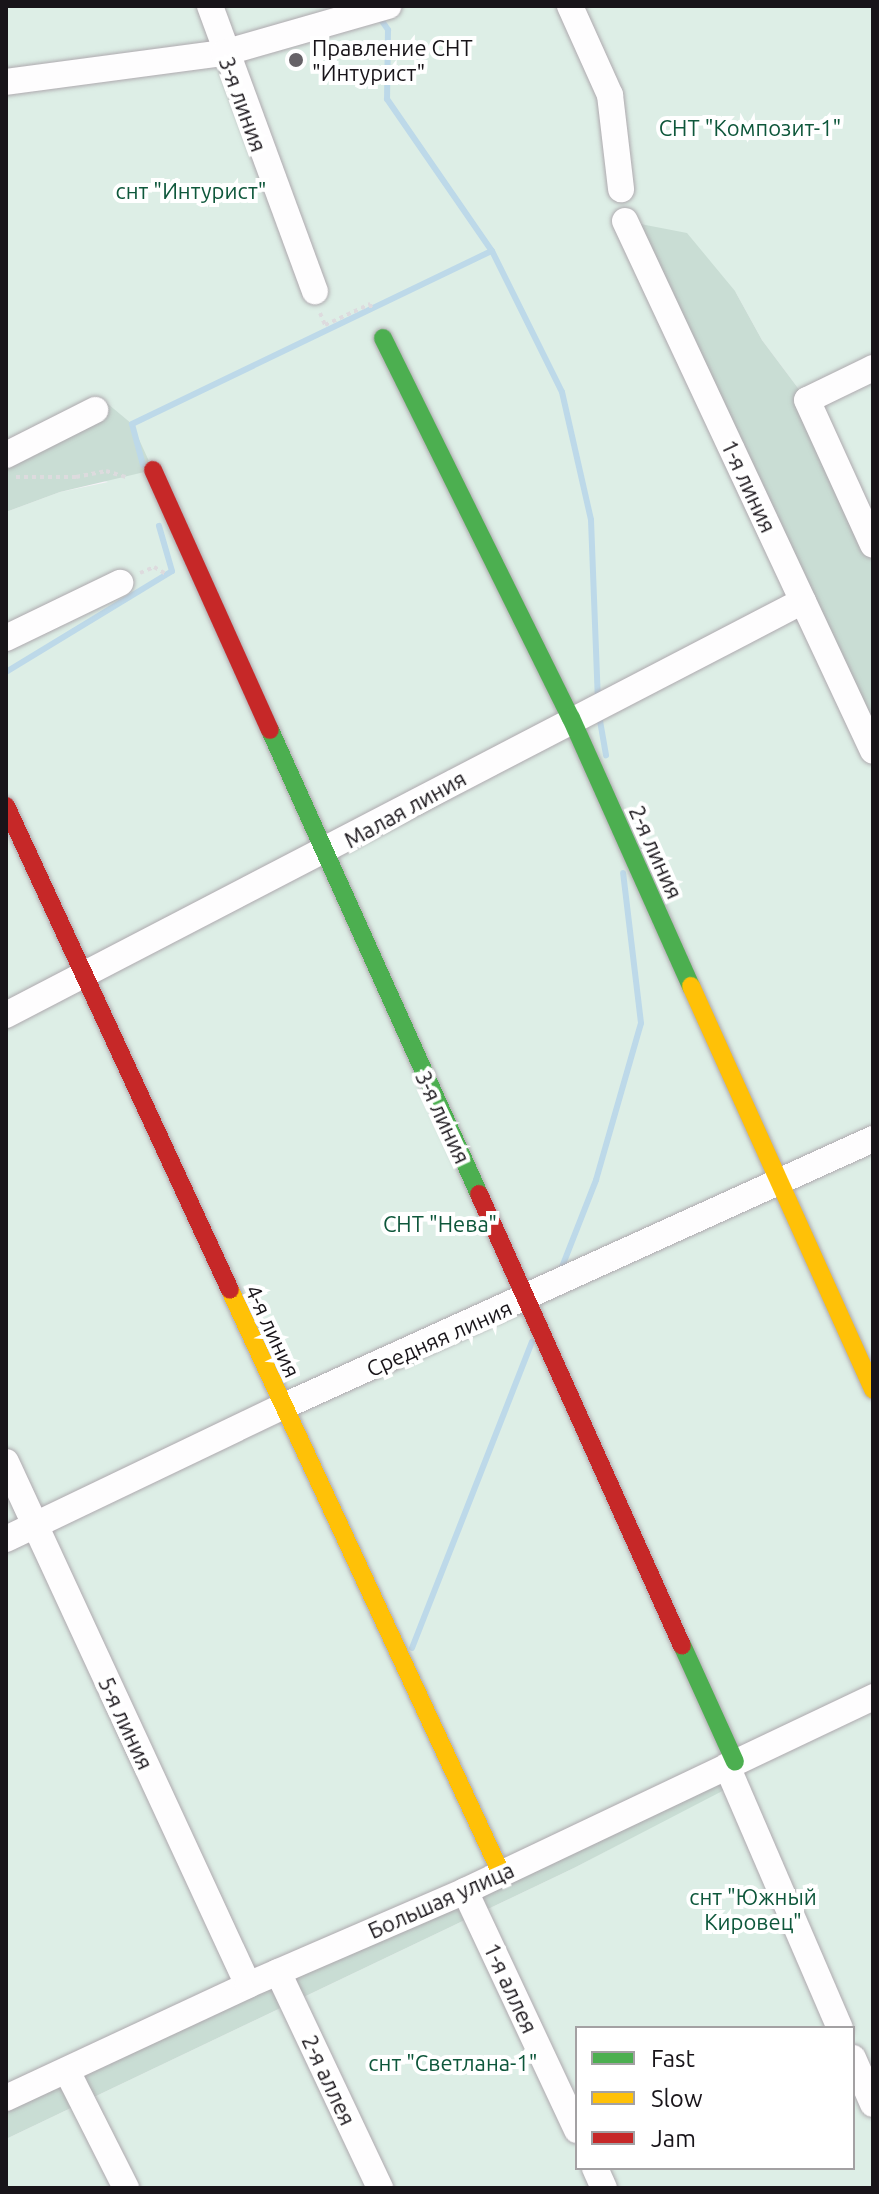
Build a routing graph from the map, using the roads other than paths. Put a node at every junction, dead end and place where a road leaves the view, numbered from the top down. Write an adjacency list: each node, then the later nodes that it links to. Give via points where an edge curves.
1 (210, 6): 4 (street, 3-я линия)
2 (388, 6): 4 (street)
3 (570, 6): 6 (street, via 610,95)
4 (224, 53): 5 (street); 8 (street, 3-я линия)
5 (6, 82)
6 (621, 189)
7 (625, 221): 16 (street, 1-я линия)
8 (315, 291)
9 (383, 338): 18 (street, 2-я линия)
10 (873, 368): 14 (street, via 807,400)
11 (95, 410): 12 (street)
12 (6, 455)
13 (153, 470): 21 (street, 3-я линия)
14 (873, 545)
15 (120, 583): 17 (street)
16 (803, 601): 18 (street, Малая линия); 19 (street, 1-я линия)
17 (6, 638)
18 (578, 715): 21 (street, Малая линия); 25 (street, 2-я линия)
19 (873, 751)
20 (6, 806): 22 (street, 4-я линия)
21 (323, 854): 22 (street, Малая линия); 26 (street, 3-я линия)
22 (84, 974): 23 (street, Малая линия); 28 (street, 4-я линия)
23 (6, 1015)
24 (873, 1139): 25 (street, Средняя линия)
25 (778, 1185): 26 (street, Средняя линия); 27 (street, 2-я линия)
26 (528, 1298): 28 (street, Средняя линия); 33 (street, 3-я линия)
27 (873, 1390)
28 (282, 1407): 30 (street, Средняя линия); 34 (street, 4-я линия)
29 (6, 1462): 30 (street, 5-я линия)
30 (35, 1526): 31 (street, Средняя линия); 37 (street, 5-я линия)
31 (6, 1539)
32 (873, 1697): 33 (street, Большая улица)
33 (731, 1764): 34 (street, Большая улица); 38 (street)
34 (501, 1873): 35 (street, Большая улица)
35 (465, 1891): 36 (street, Большая улица); 43 (street, 1-я аллея)
36 (278, 1972): 37 (street, Большая улица); 45 (street, 2-я аллея)
37 (248, 1985): 40 (street, Большая улица)
38 (839, 2026)
39 (855, 2063): 42 (street)
40 (67, 2071): 41 (street, Большая улица); 44 (street)
41 (6, 2098)
42 (873, 2104)
43 (575, 2126)
44 (126, 2188)
45 (380, 2188)

